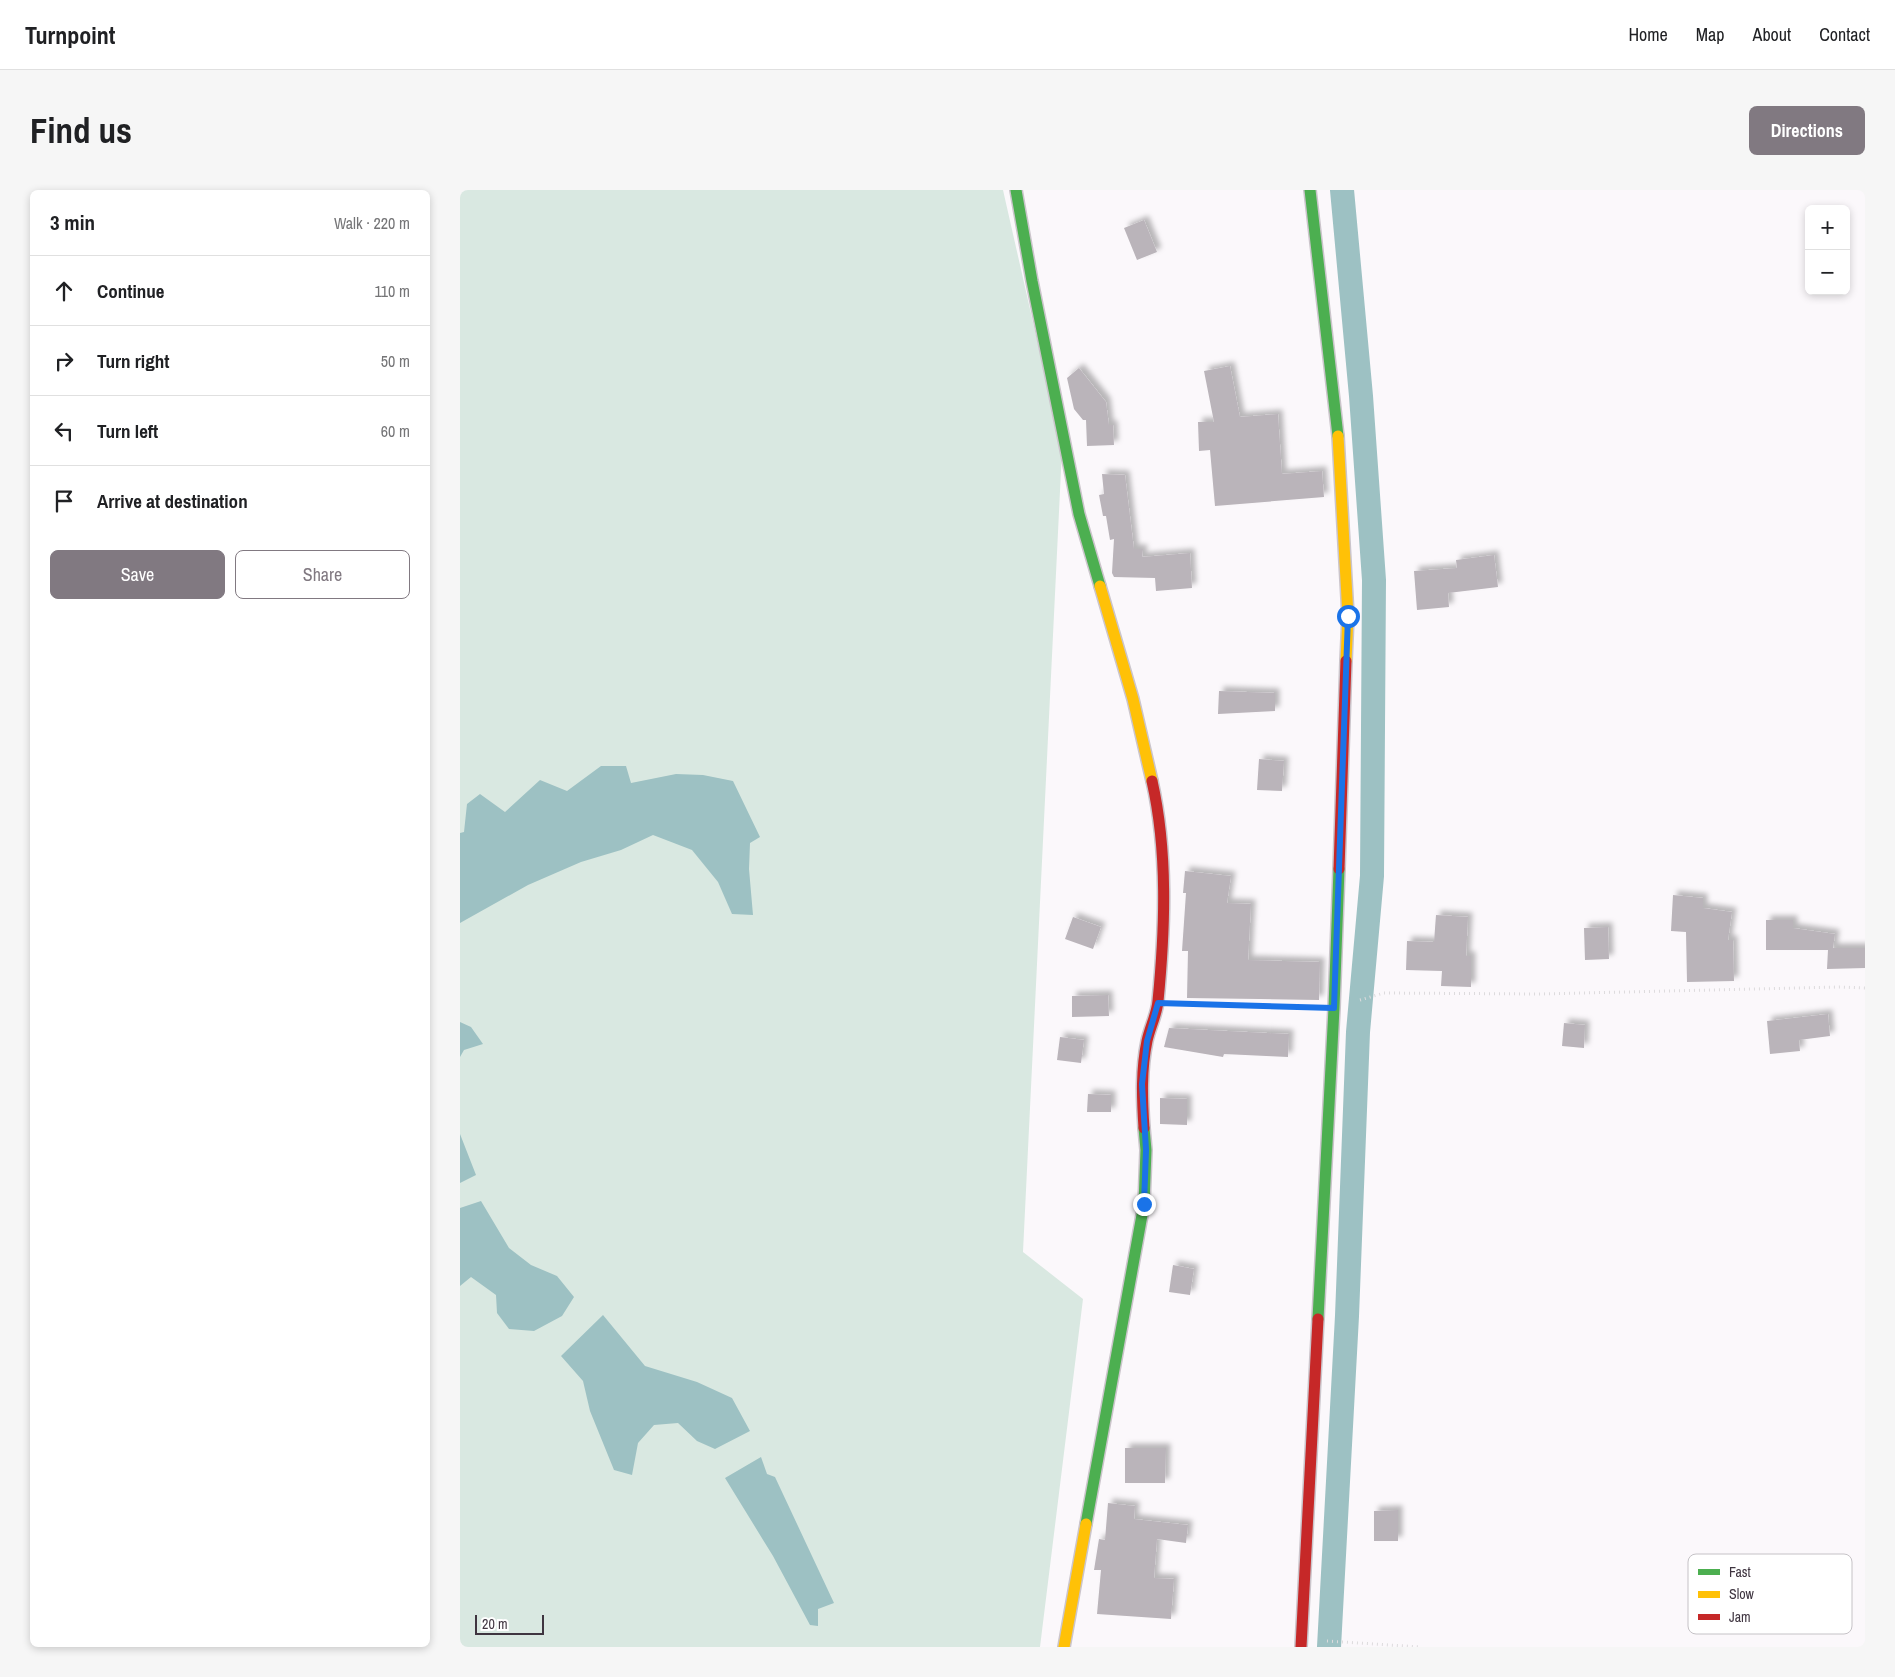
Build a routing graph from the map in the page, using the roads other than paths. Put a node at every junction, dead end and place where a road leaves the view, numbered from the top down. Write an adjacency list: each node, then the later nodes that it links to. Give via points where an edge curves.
1 (1016, 190): 3 (main road, via 1079,514 1133,699 1161,834 1163,906 1158,1003 1147,1041 1142,1084 1146,1150 1144,1204)
2 (1310, 190): 4 (main road, via 1338,431 1348,616 1334,1008)
3 (1064, 1647)
4 (1301, 1647)

